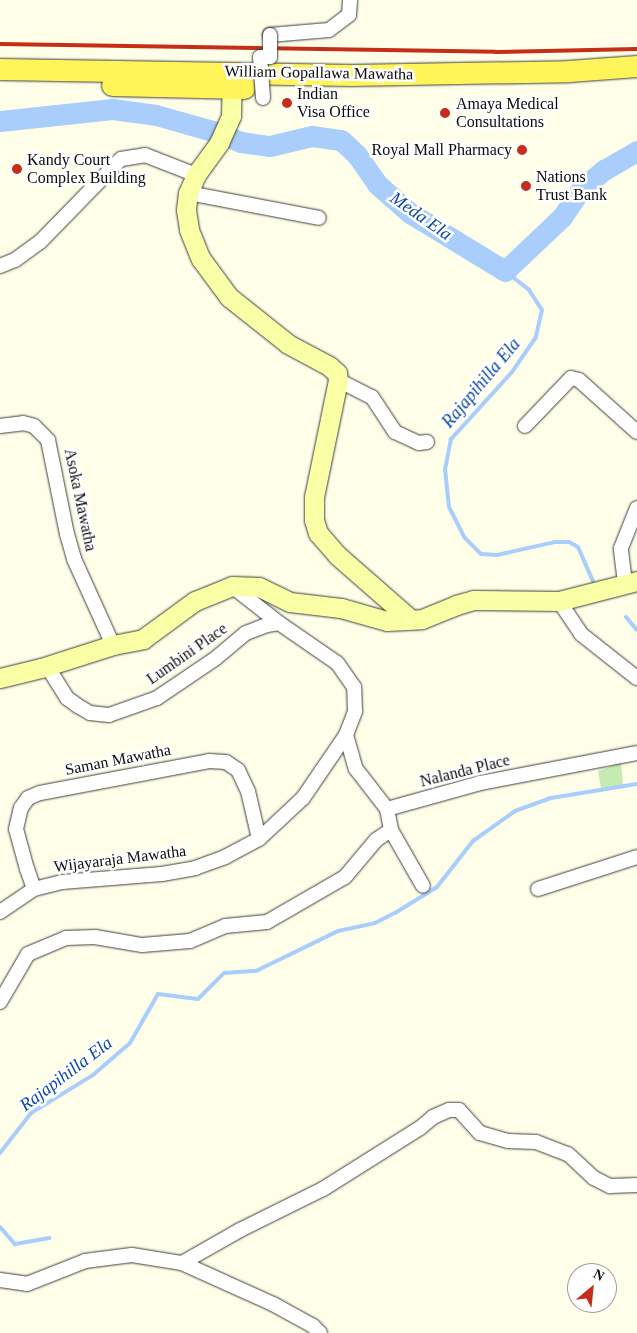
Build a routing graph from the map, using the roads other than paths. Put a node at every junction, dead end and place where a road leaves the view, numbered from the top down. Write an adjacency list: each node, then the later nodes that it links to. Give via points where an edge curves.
1 (350, 0): 7 (street, bridge, via 349,15 329,30 270,35 270,57 260,57)
2 (637, 66): 4 (main road, William Gopallawa Mawatha, via 569,71)
3 (0, 68): 4 (main road, William Gopallawa Mawatha)
4 (232, 80): 5 (main road, William Gopallawa Mawatha, via 471,88); 6 (main road, William Gopallawa Mawatha); 8 (street, via 231,116 219,143)
5 (637, 81)
6 (0, 83)
7 (263, 98)
8 (196, 175): 9 (street); 11 (street, via 145,155 122,159 40,242 15,260)
9 (188, 193): 10 (street); 12 (street, via 189,230 201,259 229,297 288,344 329,366 337,373)
10 (319, 218)
11 (0, 266)
12 (338, 380): 16 (street, via 372,398 395,432 419,443); 21 (street, via 314,497 314,520 318,533 337,555)
13 (0, 426): 23 (street, Asoka Mawatha, via 23,423 34,426 48,440 66,534)
14 (525, 426): 15 (street, via 571,378 580,380)
15 (637, 432)
16 (428, 442)
17 (637, 508): 18 (street, via 621,548)
18 (631, 582): 20 (street)
19 (232, 586): 21 (street, via 259,587 290,602 341,608 387,621); 22 (street, Wijayaraja Mawatha); 23 (street, via 196,601 142,639)
20 (559, 601): 21 (street, via 473,600 422,618); 26 (street, via 581,634)
21 (409, 618)
22 (279, 623): 24 (street, Lumbini Place, via 246,633 157,698 109,715 90,713 72,702); 27 (street, Wijayaraja Mawatha, via 338,663 354,687 355,711)
23 (113, 645): 24 (street)
24 (47, 666): 25 (street)
25 (0, 678)
26 (637, 678)
27 (346, 735): 29 (street, via 356,769); 31 (street, Wijayaraja Mawatha, via 303,798)
28 (637, 753): 29 (street, Nalanda Place, via 480,783)
29 (386, 809): 30 (street)
30 (391, 830): 33 (street); 37 (street, via 376,840 345,877 267,922 225,926 190,941 142,945 95,937 66,938 28,954)
31 (259, 839): 34 (street, Wijayaraja Mawatha, via 195,868 162,874 62,882); 34 (street, Saman Mawatha, via 248,791 238,770 226,762 208,761 40,793 28,798 21,808 16,828)
32 (637, 857): 35 (street)
33 (423, 886)
34 (34, 888): 36 (street, Wijayaraja Mawatha)
35 (538, 890)
36 (0, 912)
37 (0, 1002)
38 (637, 1185): 39 (street, via 610,1186 594,1178 568,1154 536,1142 508,1141 480,1133 458,1110 449,1110 323,1189)
39 (182, 1263): 40 (street, via 132,1255 85,1261 26,1284); 41 (street, via 273,1304)
40 (0, 1280)
41 (320, 1333)

